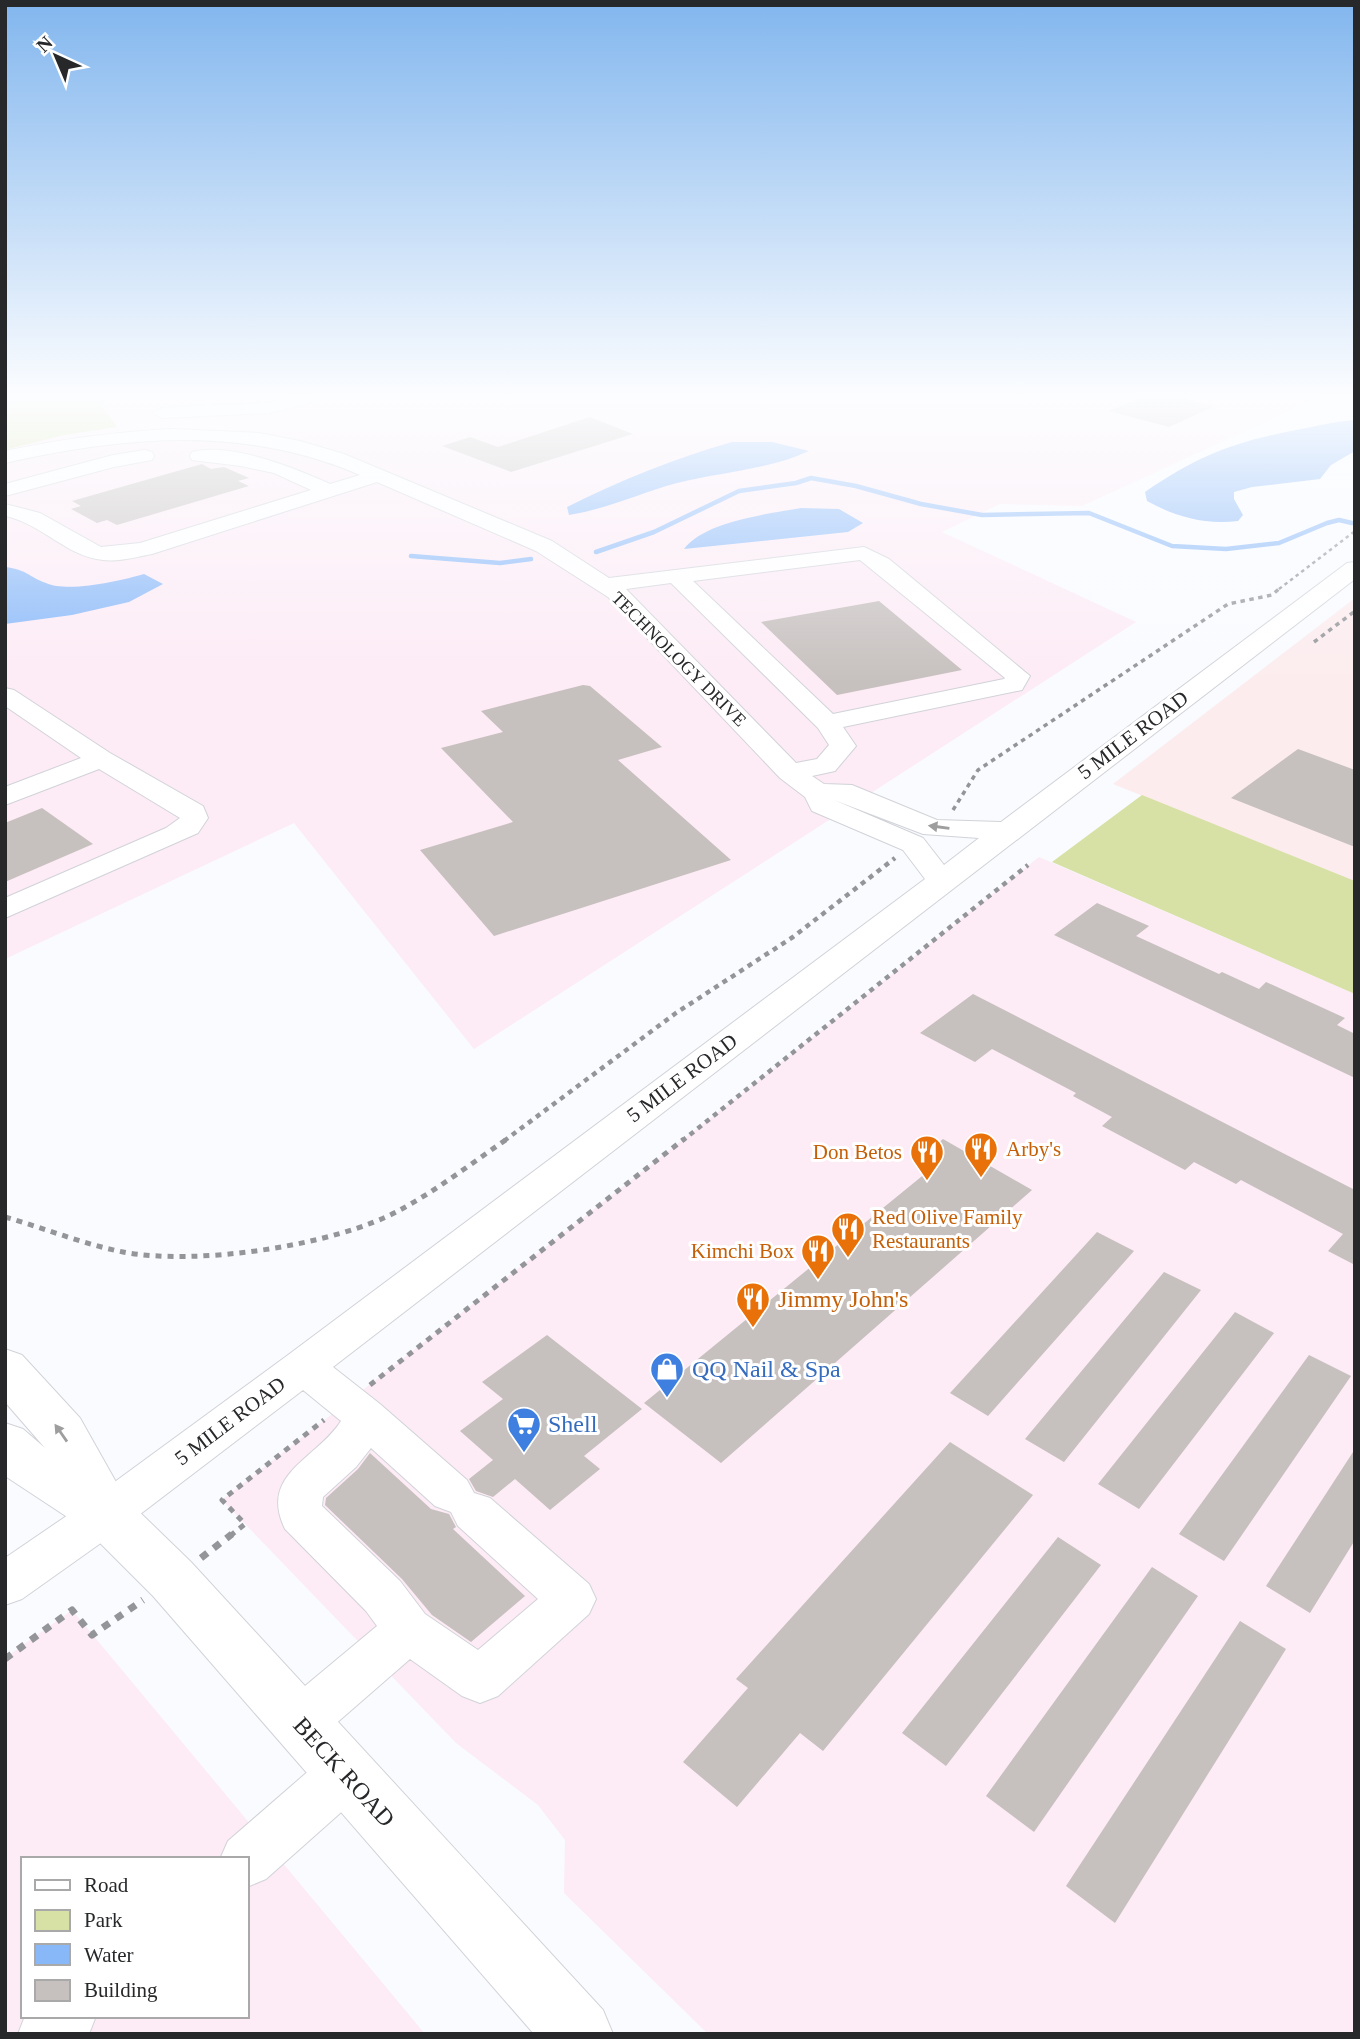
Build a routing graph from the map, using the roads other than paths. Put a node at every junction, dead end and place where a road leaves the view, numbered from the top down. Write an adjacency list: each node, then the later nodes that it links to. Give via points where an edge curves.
1 (327, 493): 3 (street, via 121,554 96,553 35,516)
2 (421, 493): 6 (street, TECHNOLOGY DRIVE, via 544,546)
3 (5, 510)
4 (1355, 568): 12 (street, 5 MILE ROAD)
5 (676, 576): 6 (street); 8 (street); 8 (street, via 864,553 1018,676 1013,685)
6 (604, 585): 10 (street, TECHNOLOGY DRIVE)
7 (5, 695): 9 (street)
8 (827, 723): 10 (street, via 843,746 826,765)
9 (101, 759): 11 (street); 15 (street, via 193,812 194,818 176,834)
10 (790, 772): 13 (street, TECHNOLOGY DRIVE, via 818,793 842,791)
11 (5, 797)
12 (1007, 831): 13 (street, TECHNOLOGY DRIVE, one-way to 13); 14 (street, 5 MILE ROAD)
13 (923, 836): 14 (street, TECHNOLOGY DRIVE)
14 (942, 881): 16 (street, 5 MILE ROAD)
15 (5, 909)
16 (303, 1367): 18 (street); 20 (street, 5 MILE ROAD)
17 (5, 1368): 20 (main road, BECK ROAD, one-way to 17, via 62,1432)
18 (357, 1408): 22 (street, via 348,1447 300,1490 297,1504 300,1515 383,1596); 22 (street, via 572,1599 480,1679)
19 (5, 1444): 20 (main road, BECK ROAD, via 17,1457)
20 (106, 1514): 21 (street, 5 MILE ROAD); 23 (main road, BECK ROAD, via 172,1579)
21 (5, 1584)
22 (408, 1630): 23 (street)
23 (299, 1723): 24 (main road, BECK ROAD)
24 (346, 1773): 25 (street); 28 (main road, BECK ROAD)
25 (248, 1859)
26 (65, 2018): 27 (street)
27 (47, 2034)
28 (579, 2034)

